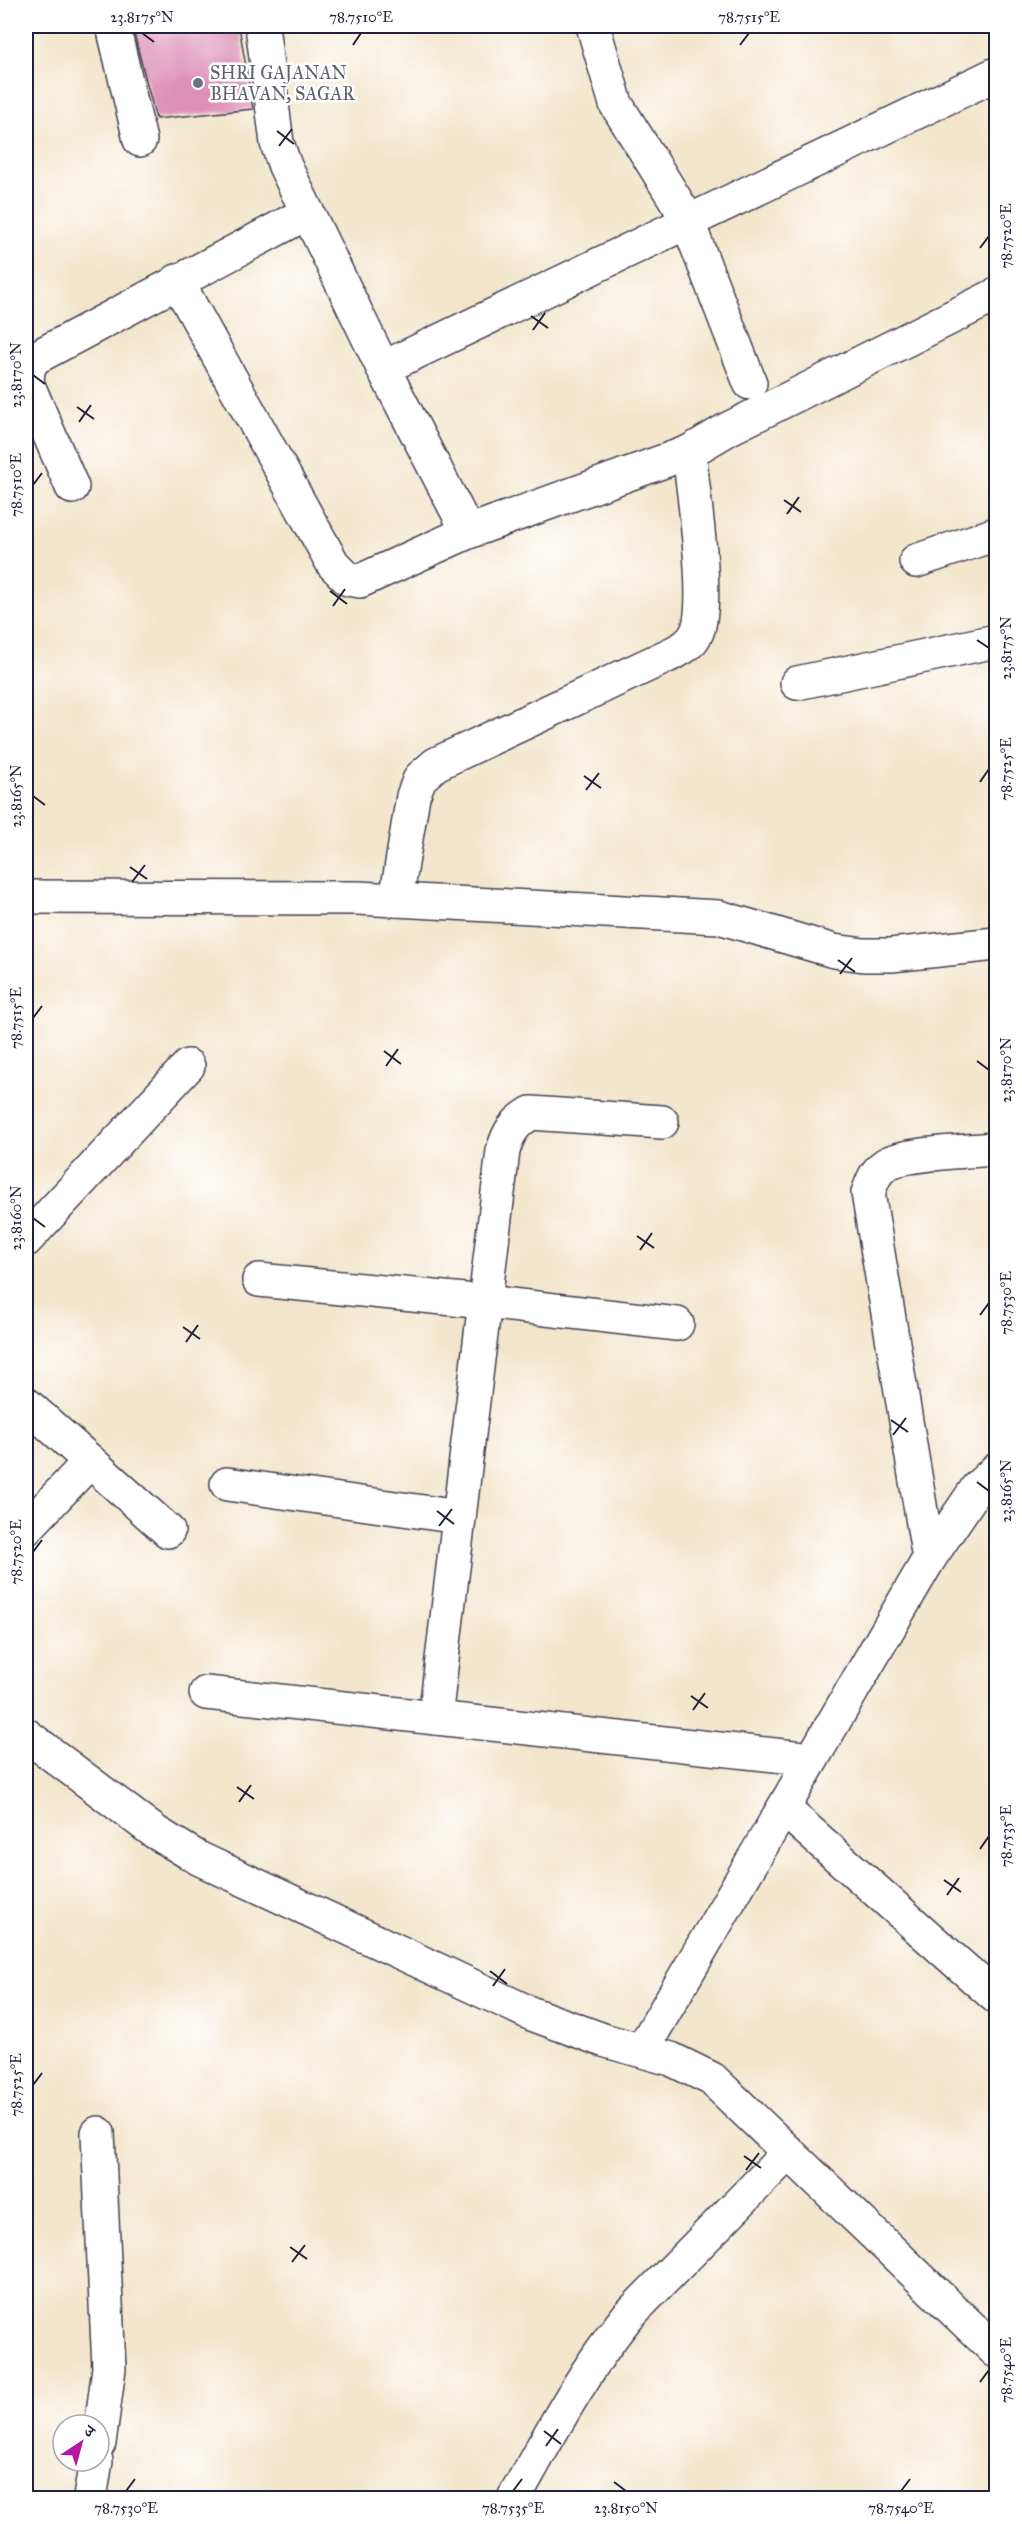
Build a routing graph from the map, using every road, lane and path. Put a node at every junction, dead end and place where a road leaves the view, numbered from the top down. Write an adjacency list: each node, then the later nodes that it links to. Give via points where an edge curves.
1 (113, 26): 5 (street)
2 (262, 26): 6 (street, via 277,143)
3 (593, 26): 7 (street, via 616,104 685,215)
4 (996, 74): 7 (street)
5 (140, 140)
6 (307, 213): 8 (street); 10 (street)
7 (686, 223): 10 (street); 11 (street)
8 (177, 281): 13 (street, via 33,359 27,383); 14 (street, via 340,573 348,579 360,580)
9 (996, 296): 12 (street)
10 (383, 368): 14 (street)
11 (750, 383)
12 (689, 453): 14 (street); 20 (street, via 703,597 697,632 686,646 436,764 420,778 412,796)
13 (72, 487)
14 (468, 532)
15 (996, 534): 16 (street)
16 (916, 561)
17 (996, 641): 18 (street)
18 (797, 683)
19 (26, 897): 20 (street)
20 (396, 900): 21 (street, via 719,917 834,951 864,955)
21 (996, 944)
22 (188, 1066): 25 (street)
23 (662, 1122): 27 (street, via 531,1113 516,1122 503,1151)
24 (996, 1149): 36 (street, via 902,1158 885,1164 874,1176 868,1193)
25 (26, 1240)
26 (259, 1280): 27 (street)
27 (485, 1302): 28 (street); 33 (street)
28 (677, 1324)
29 (26, 1404): 30 (street)
30 (90, 1461): 34 (street); 35 (street)
31 (996, 1470): 36 (street, via 977,1488)
32 (227, 1484): 33 (street)
33 (459, 1516): 38 (street)
34 (26, 1529)
35 (168, 1531)
36 (929, 1559): 40 (street)
37 (206, 1693): 38 (street)
38 (435, 1718): 40 (street)
39 (26, 1735): 43 (street, via 176,1846 555,2023)
40 (812, 1760): 41 (street)
41 (784, 1809): 42 (street); 43 (street)
42 (996, 1996)
43 (642, 2050): 45 (street, via 712,2079)
44 (98, 2133): 47 (street, via 109,2368)
45 (789, 2152): 46 (street); 50 (street, via 605,2344)
46 (996, 2351)
47 (103, 2413)
48 (94, 2473): 49 (street)
49 (90, 2499)
50 (514, 2499)

